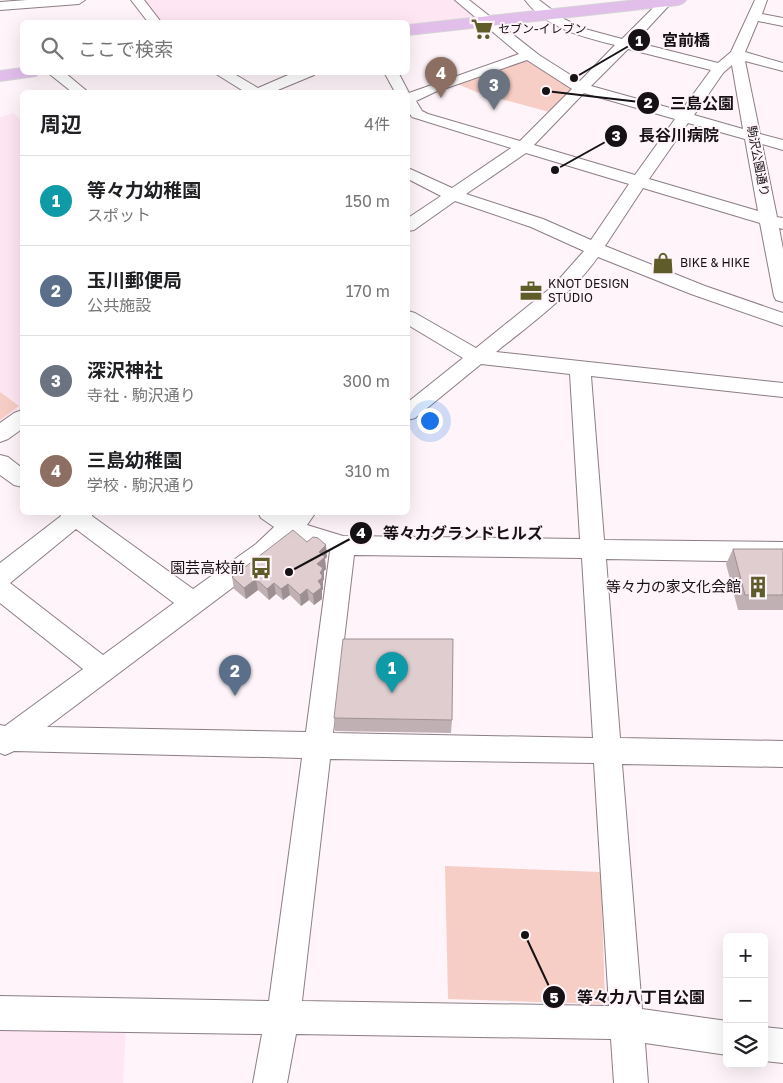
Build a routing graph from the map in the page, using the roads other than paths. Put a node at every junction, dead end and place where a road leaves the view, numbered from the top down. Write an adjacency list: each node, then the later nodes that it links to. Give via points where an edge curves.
1 (79, 0): 8 (street)
2 (137, 0): 13 (street)
3 (461, 0): 14 (street)
4 (476, 0): 14 (street)
5 (531, 0): 10 (street)
6 (671, 0): 10 (main road); 17 (street)
7 (761, 0): 11 (street)
8 (41, 1): 9 (street); 12 (street)
9 (0, 6)
10 (550, 14): 14 (main road); 17 (street, via 580,32)
11 (754, 16): 15 (street); 18 (street)
12 (43, 17)
13 (153, 20)
14 (495, 20): 16 (main road); 19 (street); 28 (street)
15 (783, 22)
16 (410, 30)
17 (624, 44): 21 (street); 28 (street)
18 (737, 54): 20 (street); 21 (street); 36 (street, 駒沢公園通り)
19 (528, 55): 28 (street, via 556,74); 33 (street)
20 (783, 67)
21 (720, 68): 35 (street)
22 (20, 73): 27 (main road)
23 (58, 75): 29 (street)
24 (225, 75): 30 (street)
25 (301, 75): 31 (street)
26 (393, 75): 32 (street)
27 (0, 76)
28 (584, 84): 35 (street); 39 (street)
29 (78, 90)
30 (252, 90)
31 (266, 90)
32 (401, 90)
33 (410, 99)
34 (410, 103): 39 (street, via 423,117)
35 (687, 115): 36 (street); 41 (street)
36 (753, 133): 37 (street); 38 (street); 43 (street, 駒沢公園通り)
37 (783, 137)
38 (783, 145)
39 (523, 147): 41 (street); 42 (street)
40 (410, 174): 42 (street)
41 (640, 180): 43 (street); 45 (street)
42 (453, 195): 44 (street); 45 (street, via 537,223)
43 (776, 221): 46 (street, 駒沢公園通り)
44 (410, 225)
45 (595, 249): 48 (street); 49 (street, via 564,286)
46 (783, 296)
47 (410, 318): 49 (street)
48 (783, 320)
49 (476, 357): 50 (street); 52 (street)
50 (580, 368): 51 (street); 62 (street)
51 (783, 390)
52 (410, 411)
53 (20, 419): 54 (street)
54 (0, 434)
55 (0, 462): 56 (street)
56 (20, 477)
57 (75, 515): 64 (street)
58 (77, 515): 66 (street)
59 (280, 515): 60 (street)
60 (298, 520): 61 (street, via 301,533); 66 (street)
61 (343, 544): 62 (street); 69 (street)
62 (593, 548): 63 (street); 70 (street)
63 (783, 552)
64 (0, 577)
65 (0, 589): 67 (street)
66 (194, 603): 67 (street)
67 (103, 670): 68 (street)
68 (3, 741): 69 (street)
69 (318, 746): 70 (street); 73 (street)
70 (606, 750): 71 (street); 74 (street)
71 (783, 754)
72 (0, 1013): 73 (street)
73 (283, 1018): 74 (street); 78 (street)
74 (626, 1023): 75 (street); 79 (street)
75 (723, 1037)
76 (768, 1044): 77 (street)
77 (783, 1046)
78 (270, 1083)
79 (631, 1083)

